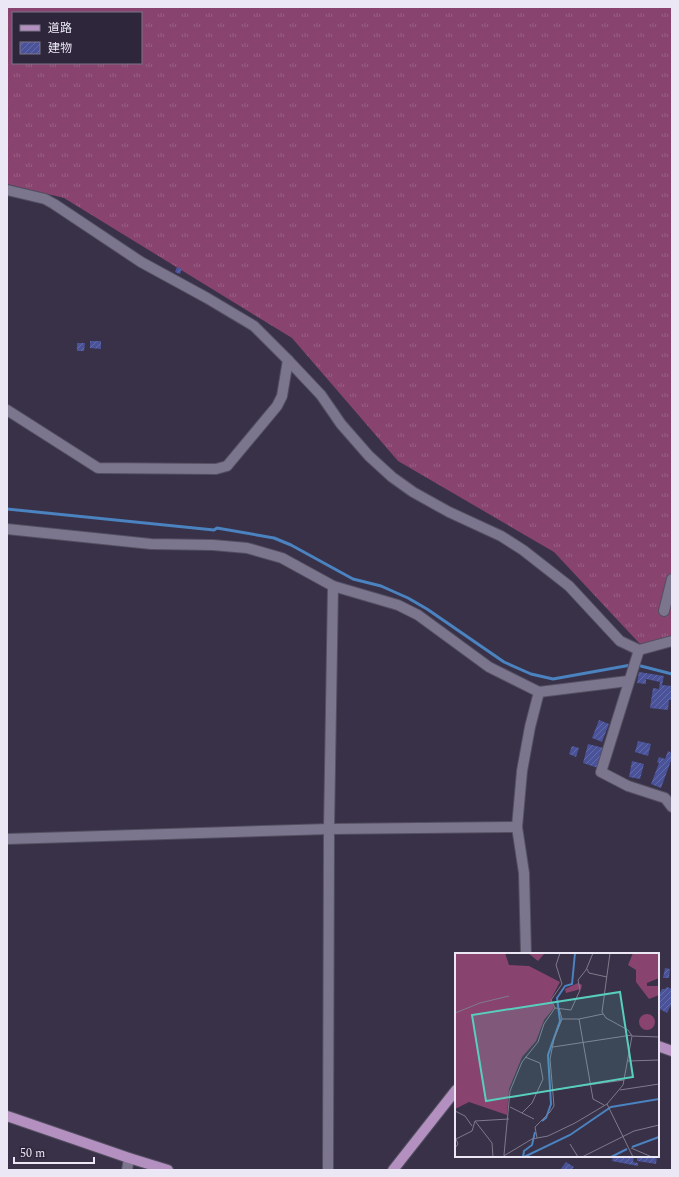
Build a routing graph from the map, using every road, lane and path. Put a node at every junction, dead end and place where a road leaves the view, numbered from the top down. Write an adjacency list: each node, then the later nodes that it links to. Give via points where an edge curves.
1 (7, 190): 2 (street, via 45,199 54,204 141,262 254,326)
2 (288, 360): 3 (street, via 282,396 277,406 227,466 216,469 98,468); 9 (street, via 321,395 360,446 392,477 413,492 501,536 523,550 568,586 620,641)
3 (7, 410)
4 (7, 529): 6 (street, via 151,544 247,548 282,558)
5 (672, 579): 7 (street)
6 (333, 586): 11 (street, via 398,605 418,615 489,667); 14 (street)
7 (664, 611)
8 (672, 641): 9 (street)
9 (638, 650): 10 (street)
10 (628, 681): 11 (street); 12 (street, via 601,772 628,786 665,798)
11 (539, 692): 13 (street, via 522,771)
12 (672, 806)
13 (517, 827): 14 (street); 16 (street, via 524,873)
14 (329, 829): 15 (street); 24 (street)
15 (7, 839)
16 (526, 953)
17 (659, 1046): 18 (main road)
18 (672, 1051)
19 (455, 1091): 25 (main road)
20 (7, 1116): 21 (main road)
21 (128, 1158): 22 (street); 23 (main road)
22 (127, 1170)
23 (168, 1170)
24 (328, 1170)
25 (393, 1170)

